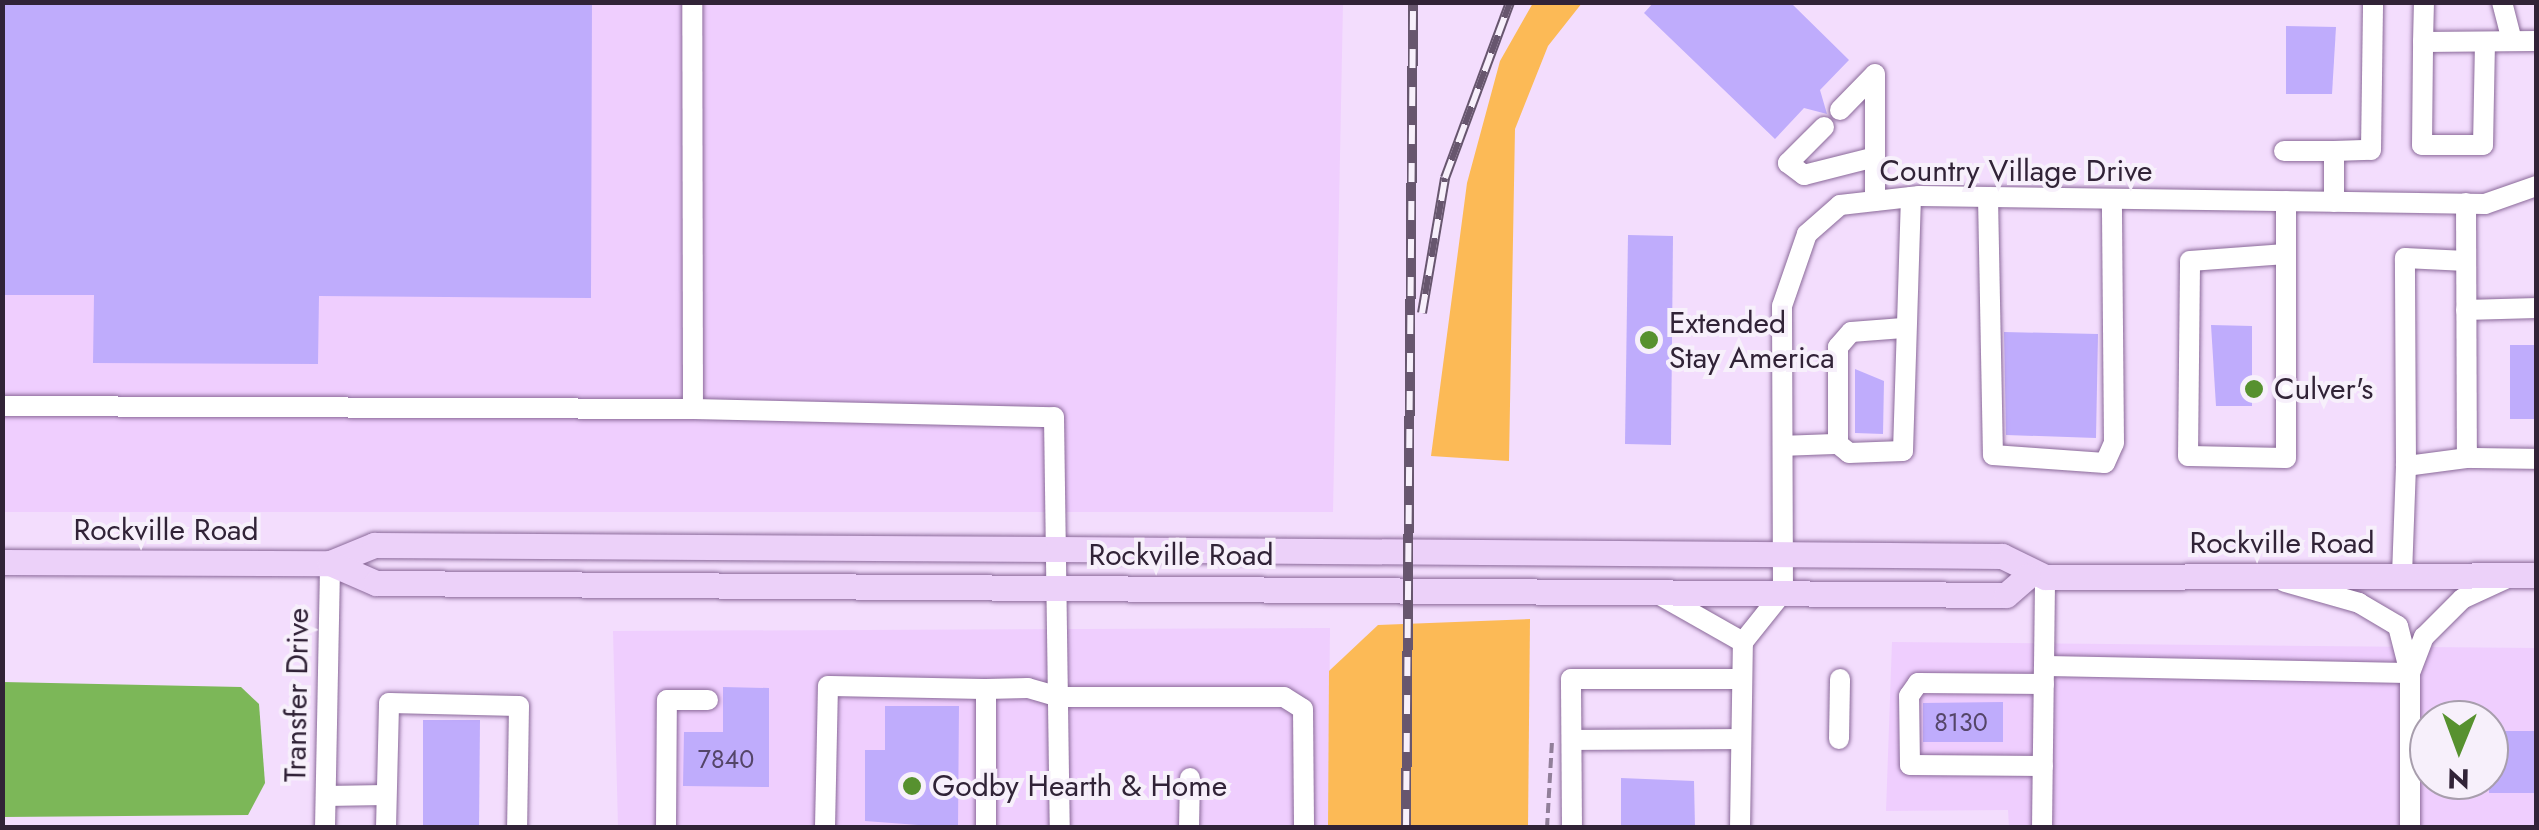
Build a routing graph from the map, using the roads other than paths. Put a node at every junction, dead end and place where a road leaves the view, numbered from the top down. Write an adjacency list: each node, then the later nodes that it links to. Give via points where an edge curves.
1 (692, 2): 28 (street)
2 (2373, 2): 12 (street, via 2370,150)
3 (2424, 2): 5 (street)
4 (2502, 2): 7 (street)
5 (2424, 42): 6 (street); 6 (street, via 2422,145 2483,145)
6 (2485, 42): 7 (street)
7 (2512, 42): 8 (street)
8 (2536, 42)
9 (1840, 110): 13 (street, via 1875,74)
10 (1824, 127): 13 (street, via 1788,163 1804,176)
11 (2284, 151): 12 (street)
12 (2334, 151): 20 (street)
13 (1875, 157): 18 (street)
14 (2536, 186): 21 (street, Country Village Drive)
15 (1911, 197): 16 (street, Country Village Drive); 18 (street, Country Village Drive); 26 (street)
16 (1988, 197): 17 (street, Country Village Drive); 17 (street, via 1990,444 2002,461 2105,463 2112,454)
17 (2112, 199): 19 (street, Country Village Drive)
18 (1875, 201): 30 (street, Country Village Drive, via 1840,205 1791,263 1782,306)
19 (2286, 201): 20 (street, Country Village Drive); 22 (street)
20 (2334, 202): 21 (street, Country Village Drive)
21 (2466, 204): 23 (street)
22 (2286, 254): 22 (street, via 2286,458 2188,456 2190,262)
23 (2466, 261): 25 (street); 33 (street, via 2405,258)
24 (2536, 308): 25 (street)
25 (2466, 310): 31 (street)
26 (1903, 328): 29 (street, via 1851,332 1838,348); 29 (street, via 1903,451 1879,456)
27 (2, 406): 28 (street)
28 (693, 409): 34 (street, via 1054,417)
29 (1838, 444): 30 (street)
30 (1783, 446): 35 (street, Country Village Drive)
31 (2468, 458): 32 (street); 33 (street)
32 (2536, 459)
33 (2406, 466): 38 (street)
34 (1058, 548): 35 (main road, Rockville Road); 37 (main road, Rockville Road, via 374,545); 42 (street)
35 (1783, 554): 40 (main road, Rockville Road, via 2002,556); 44 (street, Country Village Drive)
36 (2, 562): 37 (main road, Rockville Road)
37 (330, 563): 42 (main road, Rockville Road, via 376,582); 59 (street, Transfer Drive)
38 (2402, 575): 39 (main road, Rockville Road); 41 (main road, Rockville Road)
39 (2526, 575): 46 (street, via 2462,599 2424,637)
40 (2037, 576): 41 (main road, Rockville Road); 44 (main road, Rockville Road, via 2006,594); 47 (street)
41 (2264, 576): 46 (street, via 2360,603 2398,626)
42 (1060, 586): 43 (main road, Rockville Road); 51 (street)
43 (1650, 591): 44 (main road, Rockville Road); 45 (street)
44 (1783, 592): 45 (street)
45 (1742, 642): 48 (street)
46 (2410, 673): 47 (street); 72 (street)
47 (2044, 675): 56 (street); 56 (street, via 1918,684 1909,696 1910,765)
48 (1740, 679): 54 (street, via 1571,679); 55 (street)
49 (1840, 679): 53 (street)
50 (986, 689): 51 (street); 64 (street, via 828,686); 65 (street)
51 (1060, 697): 66 (street); 68 (street, via 1284,696 1304,709)
52 (708, 700): 63 (street, via 667,700)
53 (1839, 738)
54 (1572, 740): 55 (street); 69 (street)
55 (1739, 740): 70 (street)
56 (2043, 766): 71 (street)
57 (1190, 778): 67 (street)
58 (386, 795): 59 (street); 61 (street); 62 (street, via 388,703 519,706)
59 (326, 796): 60 (street, Transfer Drive)
60 (325, 828)
61 (386, 828)
62 (516, 828)
63 (666, 828)
64 (825, 828)
65 (986, 828)
66 (1060, 828)
67 (1189, 828)
68 (1304, 828)
69 (1572, 828)
70 (1740, 828)
71 (2042, 828)
72 (2410, 828)

